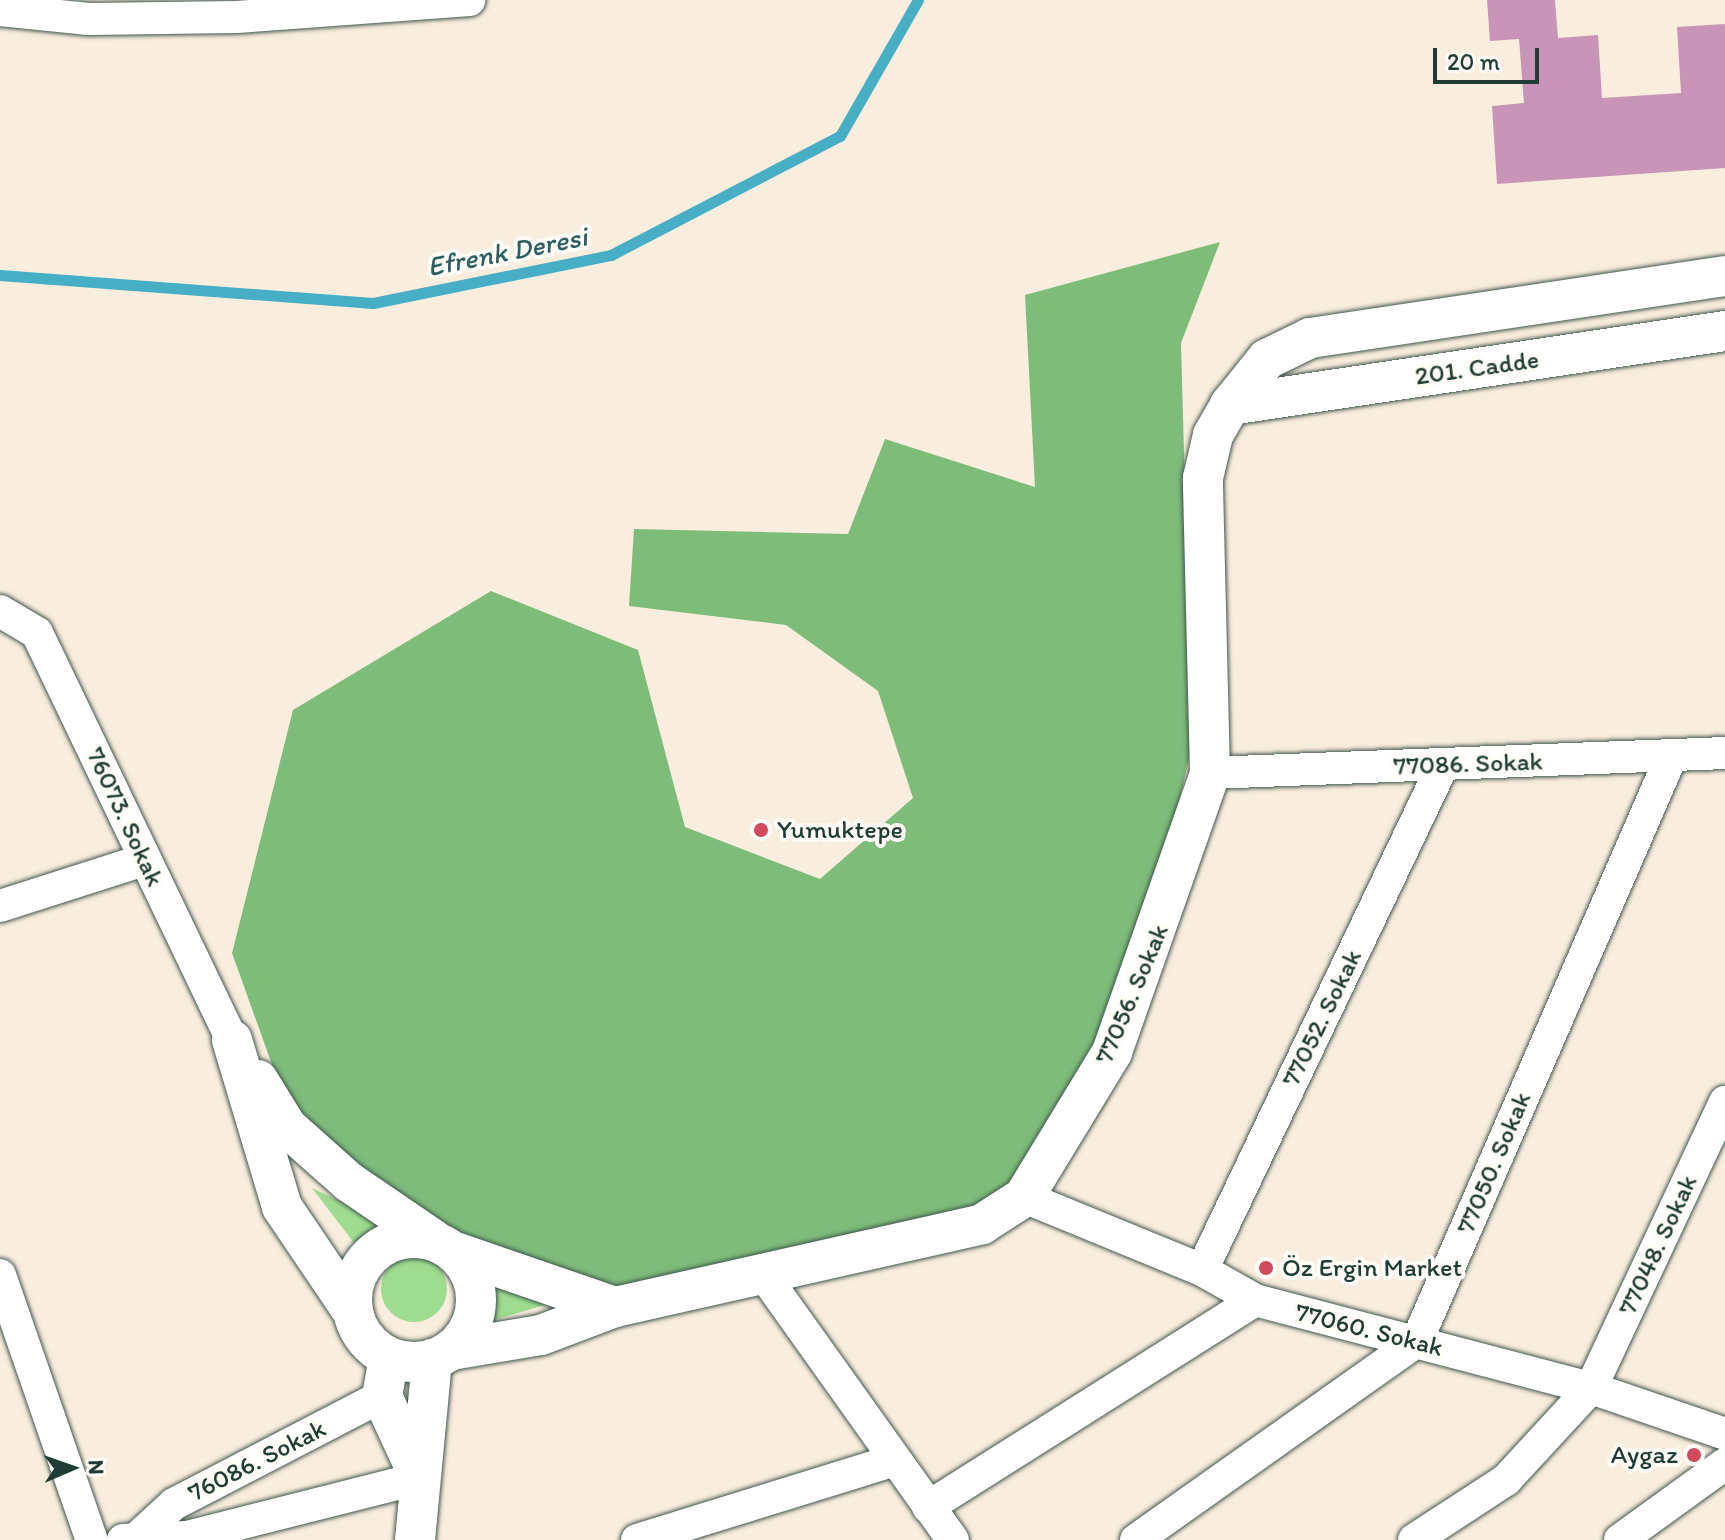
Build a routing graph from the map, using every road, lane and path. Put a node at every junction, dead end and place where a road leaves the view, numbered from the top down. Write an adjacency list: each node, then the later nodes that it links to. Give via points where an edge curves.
1 (461, 1): 2 (street, via 148,19)
2 (0, 10)
3 (1725, 276): 5 (street, 77056. Sokak, via 1354,328 1267,359)
4 (1725, 331): 5 (street, 201. Cadde)
5 (1230, 405): 10 (street, 77056. Sokak, via 1213,435 1203,478)
6 (0, 611): 11 (street, 76073. Sokak, via 37,633)
7 (1725, 753): 8 (street, 77086. Sokak)
8 (1671, 757): 9 (street, 77086. Sokak); 23 (street, 77050. Sokak)
9 (1443, 765): 10 (street, 77086. Sokak); 17 (street, 77052. Sokak)
10 (1210, 773): 15 (street, 77056. Sokak, via 1112,1052)
11 (144, 860): 12 (street); 13 (street, 76073. Sokak)
12 (0, 906)
13 (232, 1040): 16 (street, via 287,1127 349,1182); 22 (street, via 282,1207)
14 (1725, 1102): 26 (street, 77048. Sokak)
15 (1024, 1197): 17 (street, 77060. Sokak); 19 (street, 77056. Sokak, via 982,1224)
16 (444, 1246): 21 (street); 22 (street, via 411,1237 369,1257 355,1283); 24 (street, via 476,1293 475,1315)
17 (1202, 1270): 20 (street, 77060. Sokak)
18 (0, 1275): 34 (street)
19 (766, 1278): 21 (street, 77056. Sokak); 29 (street)
20 (1255, 1300): 23 (street, 77060. Sokak); 32 (street)
21 (615, 1307): 24 (street, 77056. Sokak, via 541,1335)
22 (353, 1312): 25 (street, via 373,1346)
23 (1417, 1341): 26 (street, 77060. Sokak); 38 (street)
24 (441, 1355): 25 (street); 31 (street)
25 (389, 1357): 27 (street)
26 (1591, 1388): 28 (street, 77060. Sokak); 39 (street, 77048. Sokak, via 1506,1480)
27 (382, 1396): 31 (street); 33 (street, 76086. Sokak, via 174,1504)
28 (1725, 1434)
29 (892, 1461): 32 (street); 36 (street)
30 (1725, 1464): 40 (street)
31 (420, 1478): 33 (street, 76086. Sokak, via 187,1537); 35 (street)
32 (928, 1507): 37 (street)
33 (131, 1538)
34 (92, 1540)
35 (415, 1540)
36 (637, 1540)
37 (953, 1540)
38 (1136, 1540)
39 (1414, 1540)
40 (1620, 1540)

